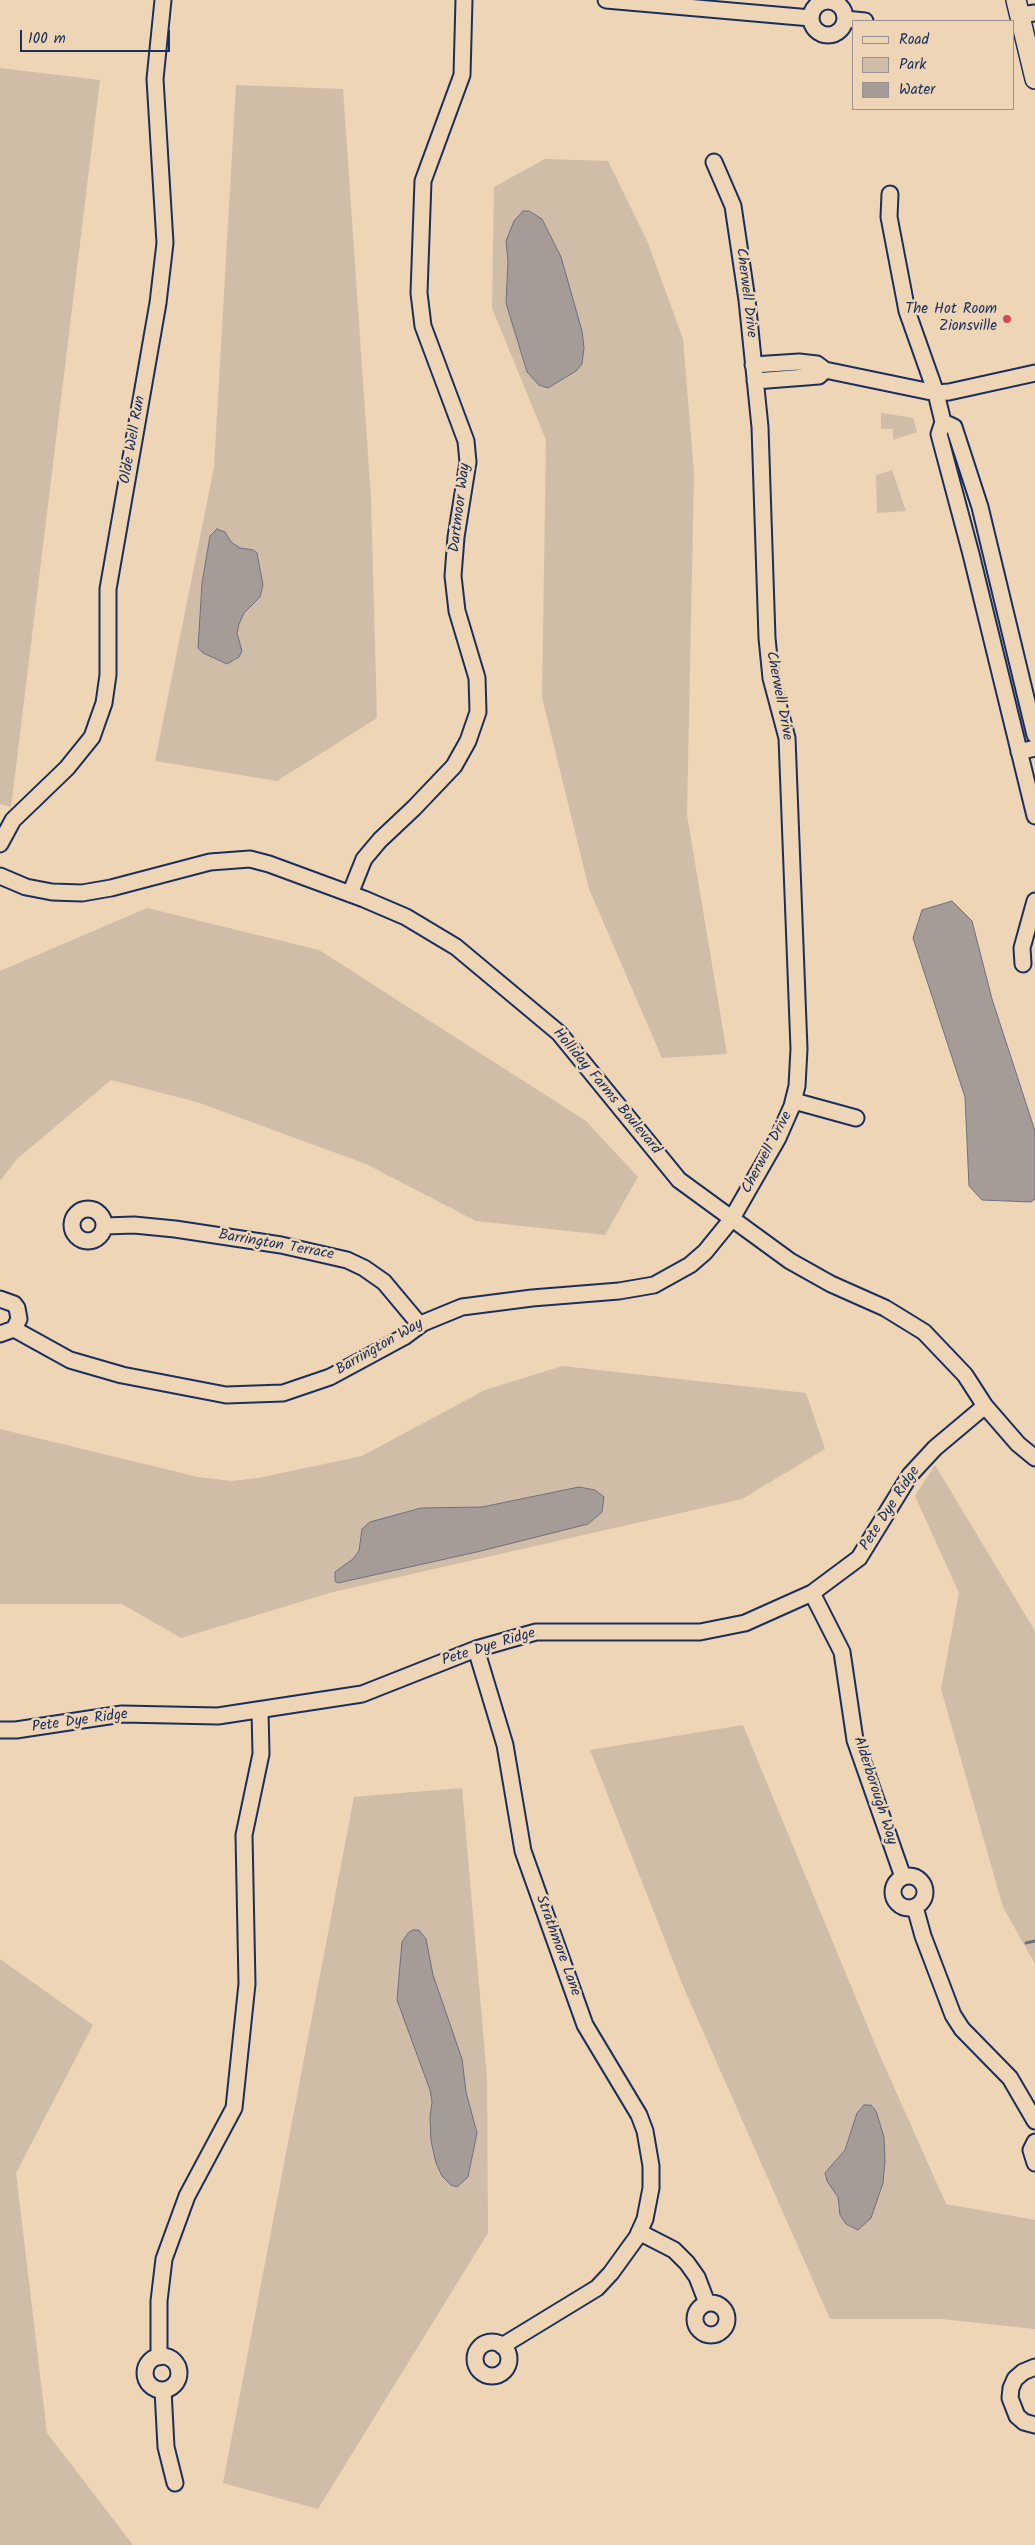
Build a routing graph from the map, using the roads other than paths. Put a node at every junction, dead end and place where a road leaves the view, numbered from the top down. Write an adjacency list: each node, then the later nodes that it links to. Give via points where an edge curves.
1 (163, 0): 23 (street, Olde Well Run, via 155,79 165,243 158,303 108,589 108,675 104,703 92,738 13,820)
2 (464, 0): 25 (street, Dartmoor Way, via 462,75 423,181 419,292 423,326 466,441 468,462 453,576 457,611 477,678 478,712 468,741 454,766 364,859)
3 (606, 0): 5 (street)
4 (1024, 9): 8 (main road)
5 (811, 18): 6 (street, via 819,32 830,35 841,29); 6 (street, via 814,8 828,1 842,8)
6 (845, 19): 7 (street)
7 (855, 20)
8 (1035, 79)
9 (714, 162): 11 (street, Cherwell Drive, via 733,206)
10 (890, 194): 15 (street, via 889,217 907,311)
11 (753, 365): 12 (street, via 799,362 817,364); 14 (street, Cherwell Drive)
12 (825, 370): 14 (street, via 819,376); 15 (street)
13 (1035, 373): 15 (street)
14 (755, 382): 28 (street, Cherwell Drive, via 760,427 767,638 771,678 787,738 798,1049)
15 (936, 393): 16 (street)
16 (943, 422): 17 (street, via 954,427 980,507); 18 (street, via 939,434)
17 (999, 587): 18 (street); 19 (street)
18 (980, 591): 21 (street)
19 (1035, 735)
20 (1035, 748): 21 (street)
21 (1019, 752): 22 (street)
22 (1035, 816)
23 (0, 844)
24 (0, 876): 25 (street, Holliday Farms Boulevard, via 26,887 82,893 210,862 250,859)
25 (350, 894): 30 (street, Holliday Farms Boulevard, via 406,917 456,947 514,994 559,1033 679,1180)
26 (1035, 901): 27 (street, via 1022,948)
27 (1024, 964)
28 (794, 1101): 29 (street); 30 (street, Cherwell Drive, via 778,1138)
29 (856, 1118)
30 (731, 1220): 33 (street, Barrington Way, via 690,1265 654,1285 462,1307); 35 (street, Holliday Farms Boulevard, via 790,1261 909,1321 965,1375)
31 (105, 1226): 33 (street, Barrington Terrace, via 175,1229 281,1245 347,1260 384,1282)
32 (0, 1299): 34 (street, Barrington Way, via 9,1300 17,1308 19,1319)
33 (420, 1325): 34 (street, Barrington Way, via 404,1337 330,1376 283,1393 250,1396 187,1389 122,1375 70,1360)
34 (7, 1331)
35 (985, 1406): 36 (street, Holliday Farms Boulevard, via 1018,1444); 37 (street, Pete Dye Ridge, via 935,1448 910,1475 859,1558)
36 (1035, 1458)
37 (812, 1593): 38 (street, Pete Dye Ridge, via 745,1623 700,1632 536,1632); 41 (street, Alderborough Way, via 842,1652 855,1740)
38 (476, 1649): 39 (street, Pete Dye Ridge, via 362,1694); 46 (street, Strathmore Lane, via 507,1753 523,1850 565,1970 585,2026 645,2131 651,2188 645,2220)
39 (260, 1710): 40 (street, Pete Dye Ridge, via 218,1716 122,1714); 49 (street, via 261,1754 244,1835 247,1984 234,2108 187,2196 164,2260 159,2301)
40 (0, 1730)
41 (903, 1877): 42 (street, via 893,1889 895,1900 904,1907); 42 (street, via 918,1878 924,1886 925,1896)
42 (915, 1907): 43 (street, via 922,1936 953,2015 962,2029 1010,2078)
43 (1035, 2121)
44 (1035, 2142): 45 (street, via 1031,2150)
45 (1035, 2163)
46 (639, 2232): 47 (street, via 674,2250 687,2263 697,2277); 48 (street, Strathmore Lane, via 622,2259 597,2288)
47 (706, 2303)
48 (502, 2346)
49 (159, 2357): 51 (street, via 148,2364 145,2374 152,2388); 51 (street, via 173,2361 178,2370 173,2386)
50 (1035, 2367): 52 (street, via 1016,2379 1010,2398 1017,2416)
51 (163, 2390): 53 (street, via 166,2447)
52 (1035, 2425)
53 (175, 2483)

